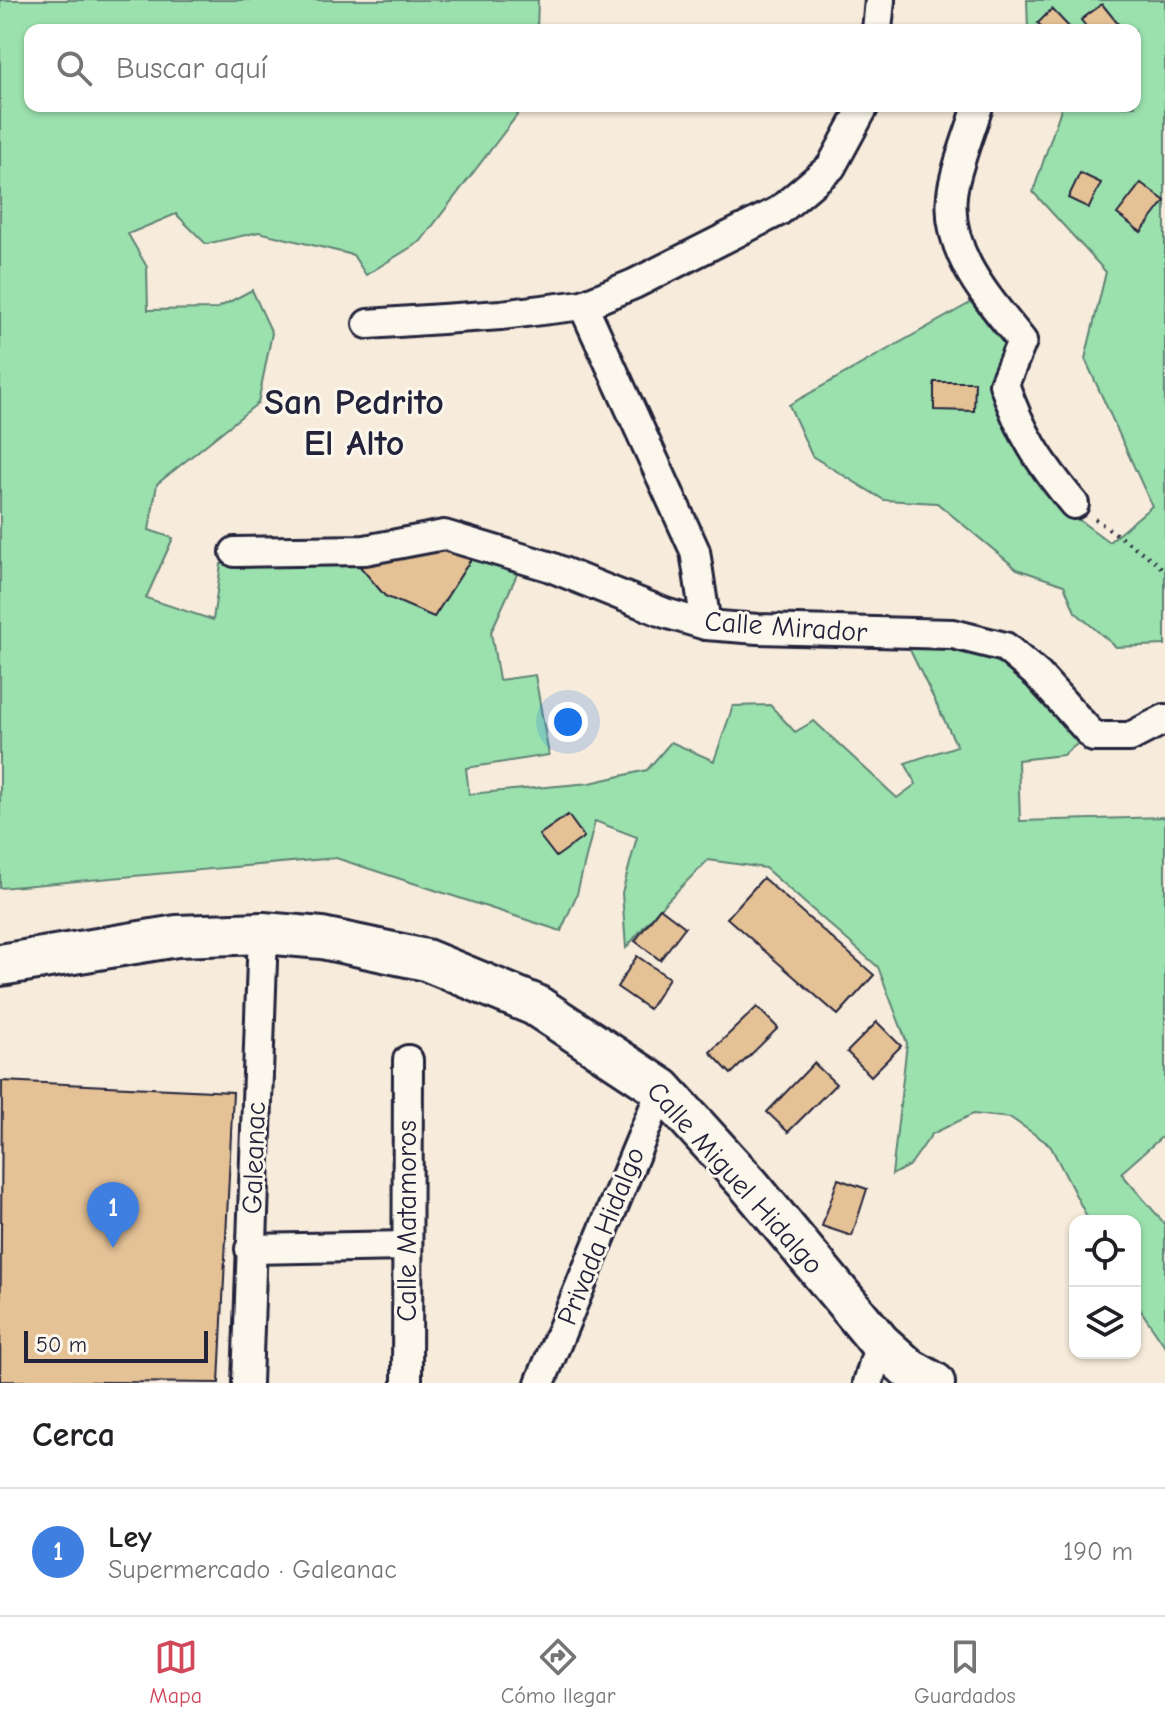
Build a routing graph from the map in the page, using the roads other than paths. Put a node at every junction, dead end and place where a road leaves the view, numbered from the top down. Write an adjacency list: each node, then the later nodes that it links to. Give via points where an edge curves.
1 (880, 0): 2 (street)
2 (878, 24)
3 (861, 112): 5 (street, via 831,167 779,211)
4 (976, 112): 7 (street, via 952,195 956,245 979,286 1022,341 1004,384 1042,467)
5 (583, 305): 6 (street); 9 (street, via 695,551)
6 (368, 324)
7 (1074, 504)
8 (235, 552): 9 (street, Calle Mirador, via 365,550 444,535 548,566)
9 (706, 625): 10 (street, Calle Mirador, via 953,634 1005,647 1094,737 1130,737)
10 (1165, 719)
11 (263, 933): 12 (main road, Calle Miguel Hidalgo, via 177,936); 14 (main road, Calle Miguel Hidalgo, via 322,938 426,960 535,1005); 16 (street, Galeanac)
12 (0, 965)
13 (408, 1060): 15 (street, Calle Matamoros)
14 (662, 1089): 17 (main road, Calle Miguel Hidalgo); 20 (street, Privada Hidalgo)
15 (407, 1246): 16 (street); 19 (street, Calle Matamoros)
16 (250, 1249): 18 (street, Galeanac)
17 (880, 1343): 21 (street); 22 (main road, Calle Miguel Hidalgo)
18 (247, 1383)
19 (407, 1383)
20 (540, 1383)
21 (868, 1383)
22 (934, 1383)

